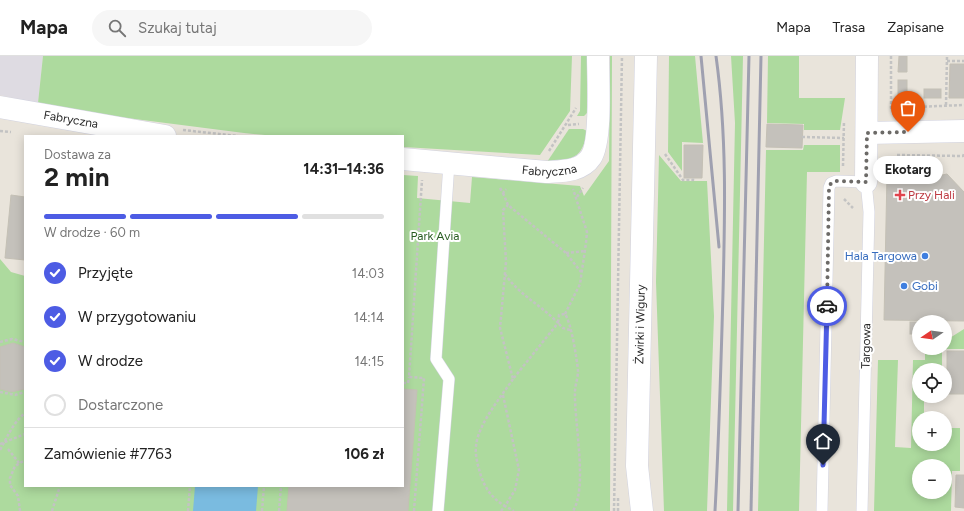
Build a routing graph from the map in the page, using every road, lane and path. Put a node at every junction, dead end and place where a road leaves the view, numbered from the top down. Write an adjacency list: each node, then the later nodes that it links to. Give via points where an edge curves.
1 (598, 56): 22 (street, Fabryczna, via 596,138 590,158 584,164 569,170)
2 (622, 56): 70 (path)
3 (646, 56): 54 (street, Żwirki i Wigury)
4 (867, 56): 15 (street, Targowa)
5 (892, 56): 10 (path, via 891,108)
6 (946, 56): 7 (path)
7 (946, 61): 8 (path); 10 (path)
8 (964, 61)
9 (576, 103): 22 (path, via 576,111)
10 (946, 105): 11 (path)
11 (964, 105)
12 (0, 107): 14 (street, Fabryczna)
13 (964, 131): 15 (street)
14 (159, 135)
15 (859, 136): 16 (path); 26 (street, Targowa)
16 (802, 137)
17 (663, 150): 24 (path, via 683,180)
18 (964, 154): 19 (path)
19 (896, 155)
20 (404, 159): 21 (street, Fabryczna)
21 (449, 163): 22 (street, Fabryczna); 66 (lane, via 436,359 449,379)
22 (536, 171)
23 (422, 177): 40 (path)
24 (693, 178)
25 (571, 182): 31 (path, via 587,232)
26 (866, 182): 73 (lane, via 836,181 831,183 829,188); 74 (lane, Targowa, via 869,212)
27 (498, 187): 29 (path)
28 (506, 188): 29 (path)
29 (503, 193): 30 (path)
30 (508, 205): 32 (path); 34 (path, via 503,210 506,235)
31 (585, 251): 32 (path); 33 (path)
32 (566, 253): 33 (path)
33 (581, 272): 35 (path, via 580,284)
34 (505, 274): 36 (path, via 511,284 525,297); 41 (path, via 500,328)
35 (565, 314): 36 (path, via 559,315); 37 (path, via 570,320)
36 (558, 323): 37 (path); 41 (path)
37 (570, 330): 69 (path, via 578,372 575,392 580,480 578,504)
38 (0, 342): 39 (path, via 12,339)
39 (24, 342)
40 (409, 377): 42 (path, via 408,383); 65 (path, via 424,378)
41 (513, 379): 45 (path)
42 (404, 383)
43 (0, 392): 44 (path, via 15,395)
44 (24, 392)
45 (503, 395): 59 (path, via 519,470 515,490); 59 (path, via 486,420 476,446 477,464 485,487 493,499)
46 (24, 414): 48 (path, via 15,422)
47 (24, 434): 48 (path)
48 (4, 442): 49 (path); 51 (path)
49 (0, 444)
50 (8, 449): 53 (path)
51 (0, 450)
52 (24, 460): 53 (path)
53 (19, 463): 60 (path, via 14,466 10,485 18,496)
54 (637, 466): 71 (street, Żwirki i Wigury); 72 (street, Żwirki i Wigury)
55 (60, 487): 61 (path)
56 (190, 487): 62 (path)
57 (264, 487): 63 (path)
58 (281, 487): 64 (path)
59 (504, 506): 67 (path); 68 (path)
60 (20, 511)
61 (52, 511)
62 (188, 511)
63 (262, 511)
64 (279, 511)
65 (414, 511)
66 (438, 511)
67 (501, 511)
68 (514, 511)
69 (573, 511)
70 (614, 511)
71 (632, 511)
72 (642, 511)
73 (822, 511)
74 (862, 511)

